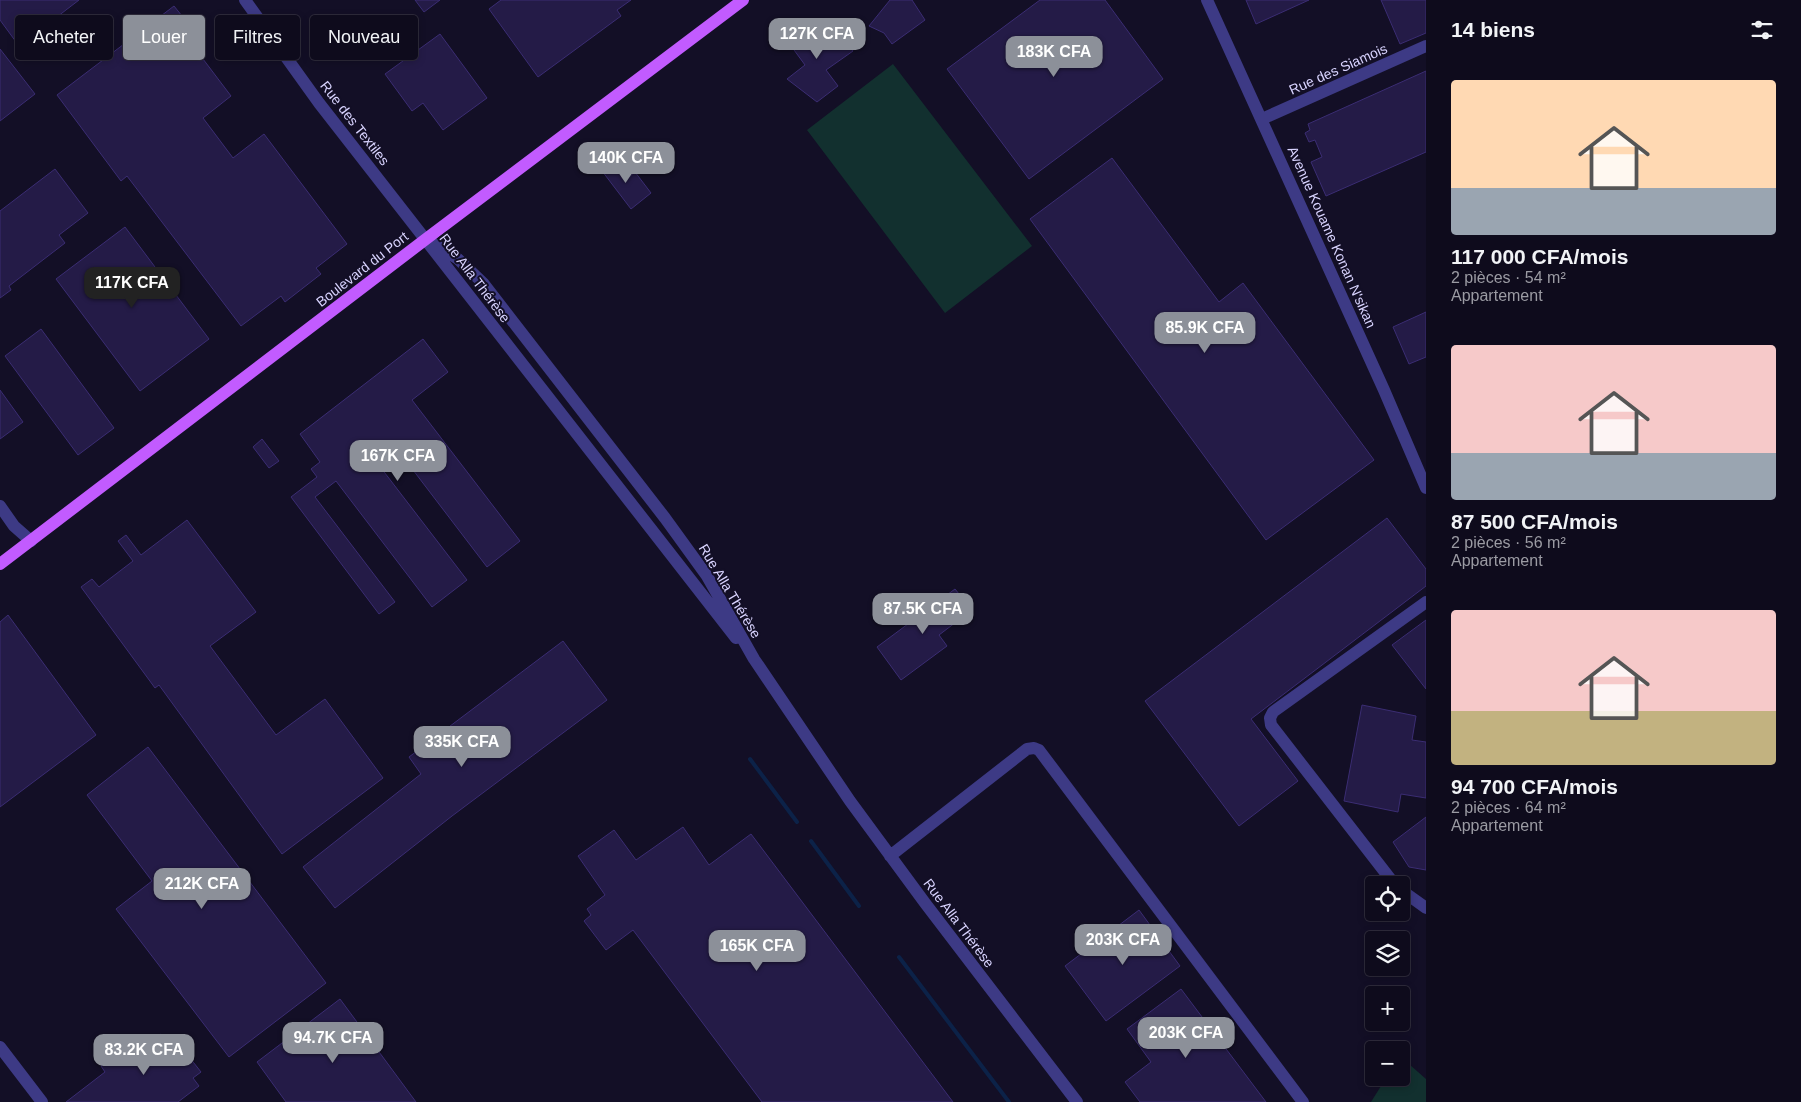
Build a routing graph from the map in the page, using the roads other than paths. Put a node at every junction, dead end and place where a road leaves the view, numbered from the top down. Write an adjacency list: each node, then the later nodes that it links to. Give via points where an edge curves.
1 (245, 0): 6 (street, Rue des Textiles, via 319,103)
2 (743, 0): 6 (main road, Boulevard du Port)
3 (1207, 0): 5 (street, Avenue Kouame Konan N'sikan)
4 (1426, 46): 5 (street, Rue des Siamois)
5 (1262, 119): 7 (street, Avenue Kouame Konan N'sikan)
6 (426, 238): 10 (main road, Boulevard du Port); 14 (street, Rue Alla Thérèse, via 718,617); 14 (street, Rue Alla Thérèse, via 458,259 483,284 666,518 707,576)
7 (1426, 488)
8 (0, 506): 9 (street)
9 (14, 526): 10 (street); 11 (street)
10 (31, 541): 11 (main road, Boulevard du Port)
11 (17, 551): 12 (main road, Boulevard du Port)
12 (0, 564)
13 (1426, 602): 16 (street, via 1272,712 1270,718 1271,725)
14 (754, 659): 15 (street, Rue Alla Thérèse)
15 (890, 856): 21 (street, Rue Alla Thérèse); 22 (street, via 1028,749 1039,750)
16 (1388, 876)
17 (1410, 896): 18 (street)
18 (1426, 908)
19 (0, 1047): 20 (street)
20 (42, 1102)
21 (1077, 1102)
22 (1303, 1102)

